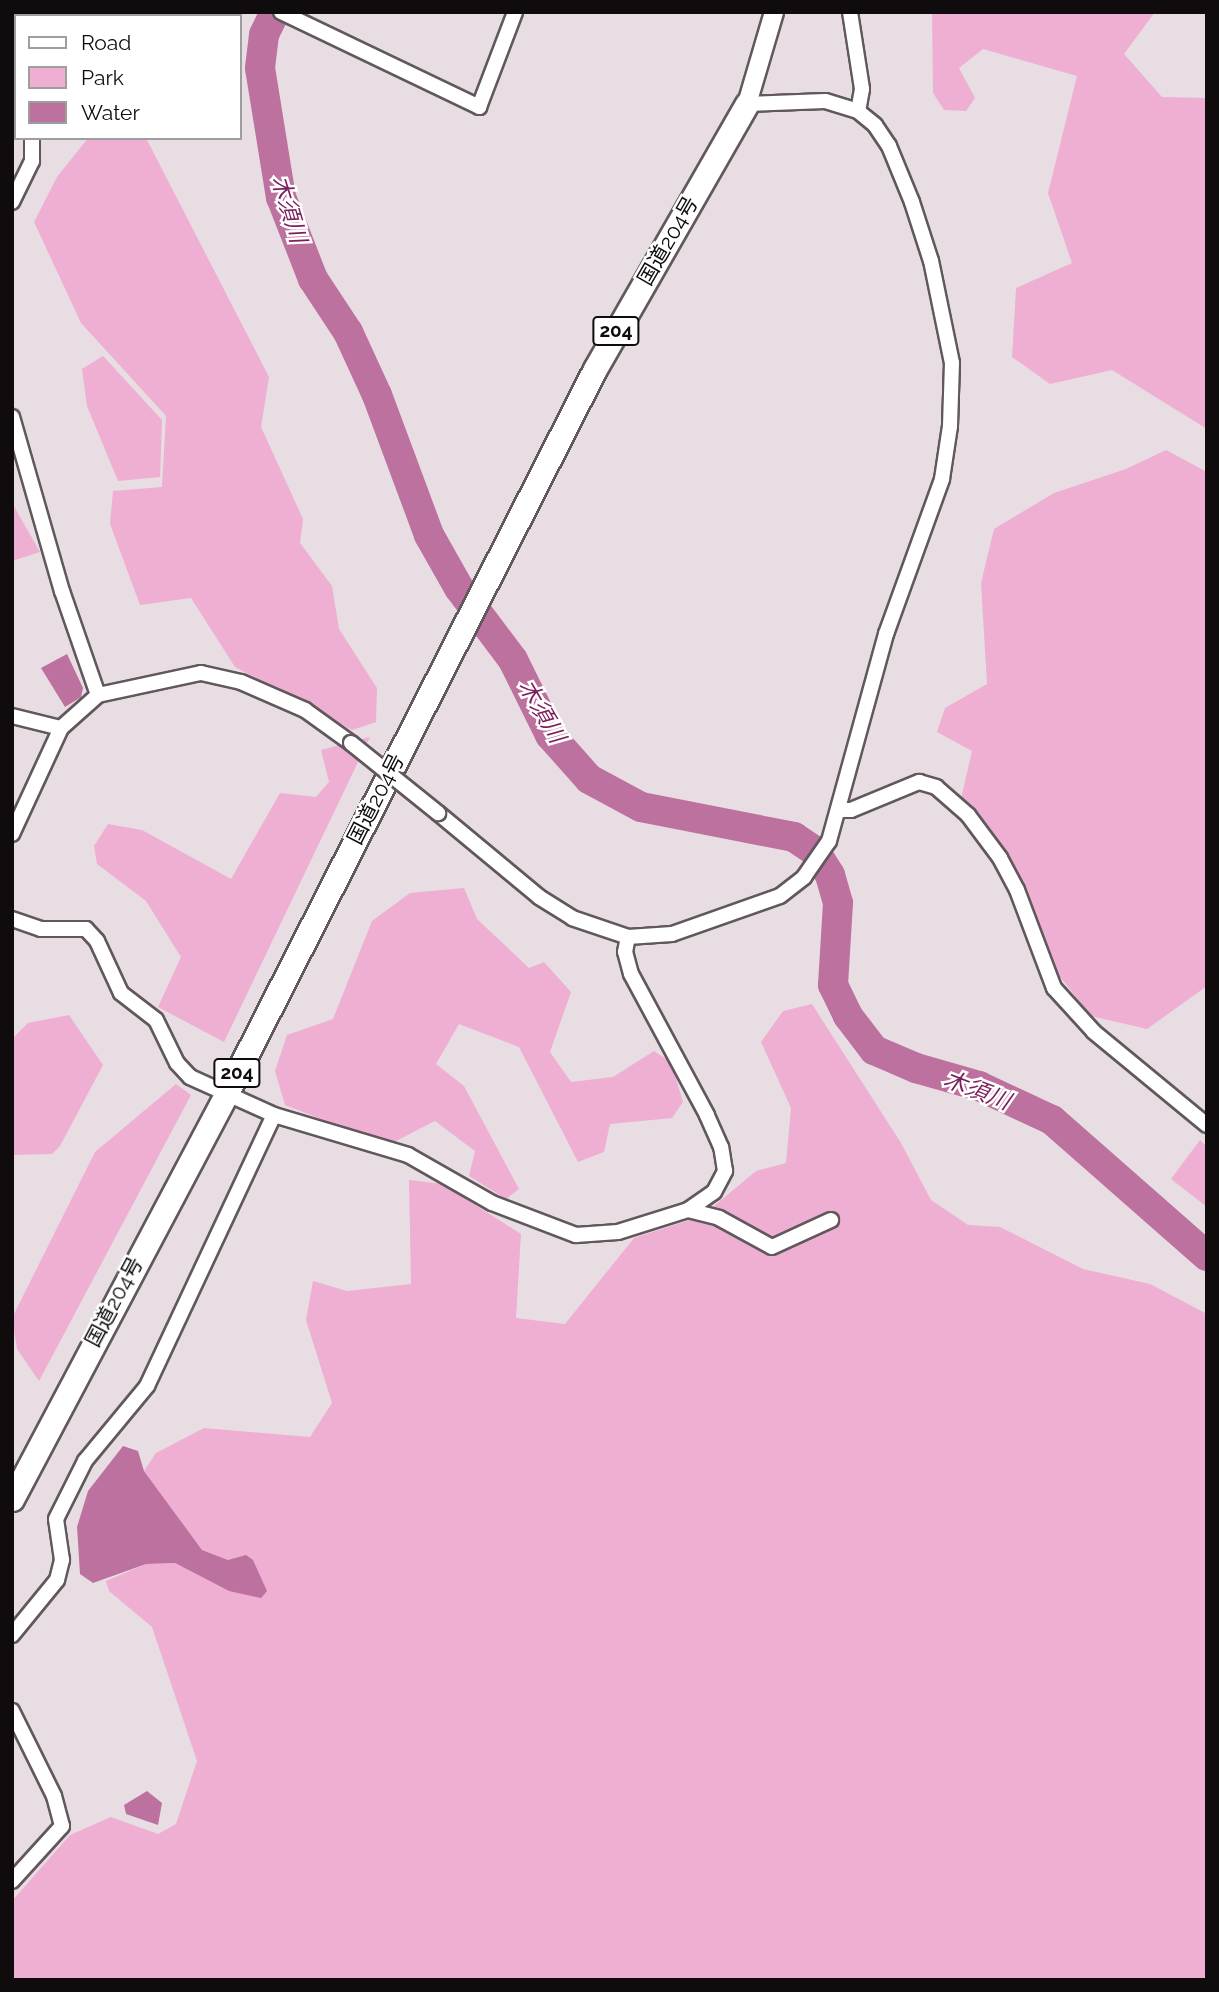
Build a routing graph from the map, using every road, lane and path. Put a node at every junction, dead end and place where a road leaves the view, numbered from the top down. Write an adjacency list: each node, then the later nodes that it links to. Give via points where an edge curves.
1 (281, 12): 2 (street, via 479,107)
2 (515, 12)
3 (774, 12): 5 (street)
4 (850, 12): 6 (street, via 862,89)
5 (747, 104): 6 (street, via 825,100); 17 (highway, 国道204号 / 204, via 601,358)
6 (858, 111): 13 (street, via 889,146 931,261 952,363 942,479 886,634)
7 (32, 140): 8 (street, via 32,161)
8 (12, 202)
9 (12, 418): 10 (street, via 62,591)
10 (98, 695): 12 (street); 16 (street, bridge, via 201,673 240,682 304,710 539,897 572,918)
11 (12, 716): 12 (street)
12 (61, 728): 14 (street)
13 (838, 810): 16 (street, via 829,841 804,877 780,896 671,933); 19 (street, via 851,810 919,782 936,787 968,815 1000,858 1054,988 1094,1032)
14 (12, 834)
15 (12, 919): 17 (street, via 41,929 86,929 97,941 121,993 156,1020 177,1063 190,1077)
16 (628, 937): 20 (street, via 625,952 631,974 671,1042 721,1147 724,1171 714,1192)
17 (228, 1091): 18 (street); 22 (highway, 国道204号 / 204)
18 (274, 1115): 20 (street, via 408,1155 492,1203 576,1235 618,1232); 23 (street, via 147,1387 85,1461 56,1519 62,1560 57,1580)
19 (1207, 1125)
20 (688, 1210): 21 (street, via 719,1218 772,1247)
21 (831, 1220)
22 (12, 1499)
23 (12, 1635)
24 (12, 1711): 25 (street, via 54,1796 62,1826)
25 (12, 1881)

